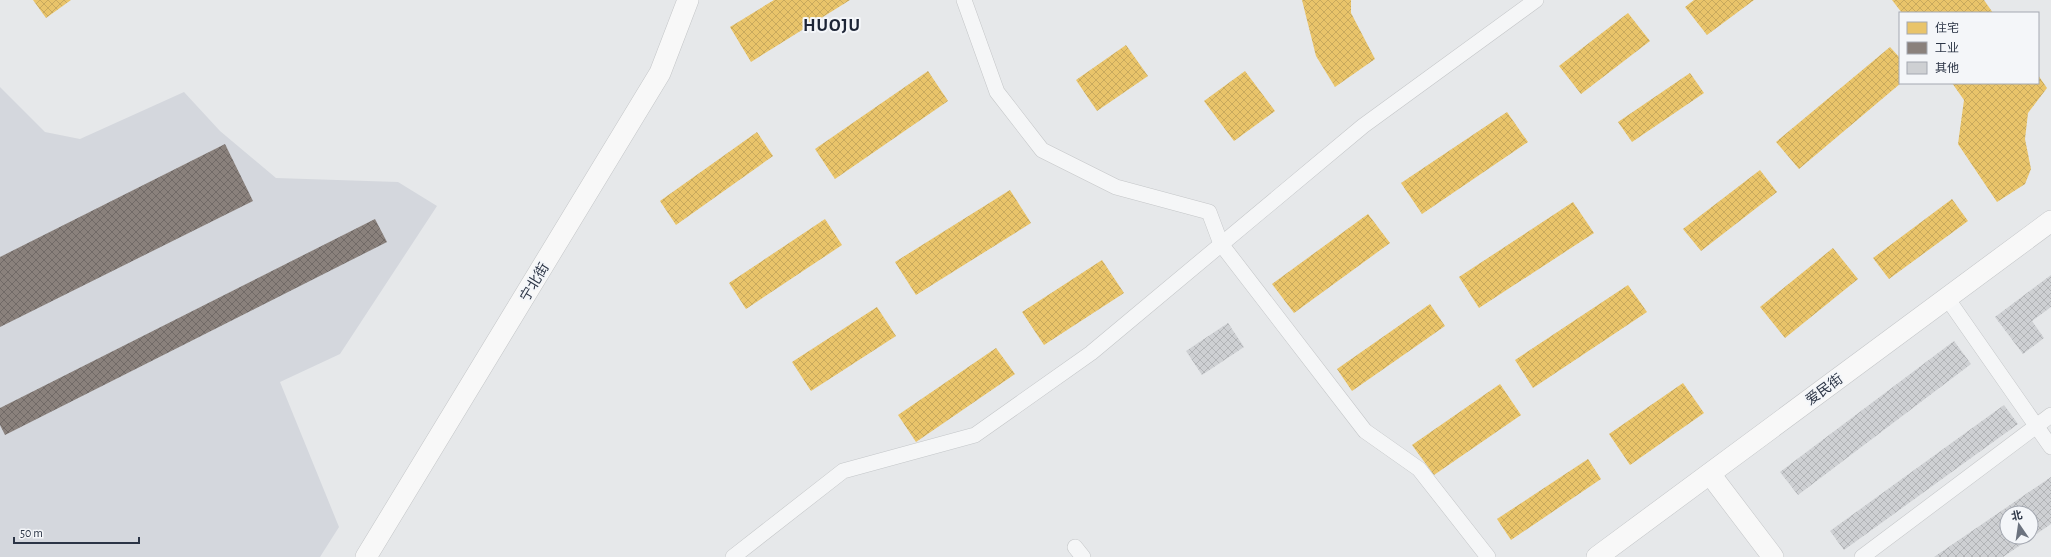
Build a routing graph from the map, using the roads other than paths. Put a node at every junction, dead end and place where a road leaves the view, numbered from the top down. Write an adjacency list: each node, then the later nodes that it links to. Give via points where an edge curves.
1 (688, 0): 11 (street, 宁北街, via 660,73)
2 (964, 0): 5 (street, via 997,92 1042,150 1116,187 1209,212)
3 (1536, 0): 5 (street, via 1363,126)
4 (2051, 221): 6 (street, 爱民街)
5 (1221, 244): 12 (street, via 1091,353 975,435 843,471); 13 (street, via 1365,431 1419,469)
6 (1947, 298): 8 (street); 10 (street, 爱民街)
7 (2051, 414): 8 (street)
8 (2036, 426): 9 (street); 16 (street)
9 (2051, 447)
10 (1710, 474): 14 (street, 爱民街); 15 (street)
11 (366, 557)
12 (733, 557)
13 (1488, 557)
14 (1597, 557)
15 (1773, 557)
16 (1862, 557)

